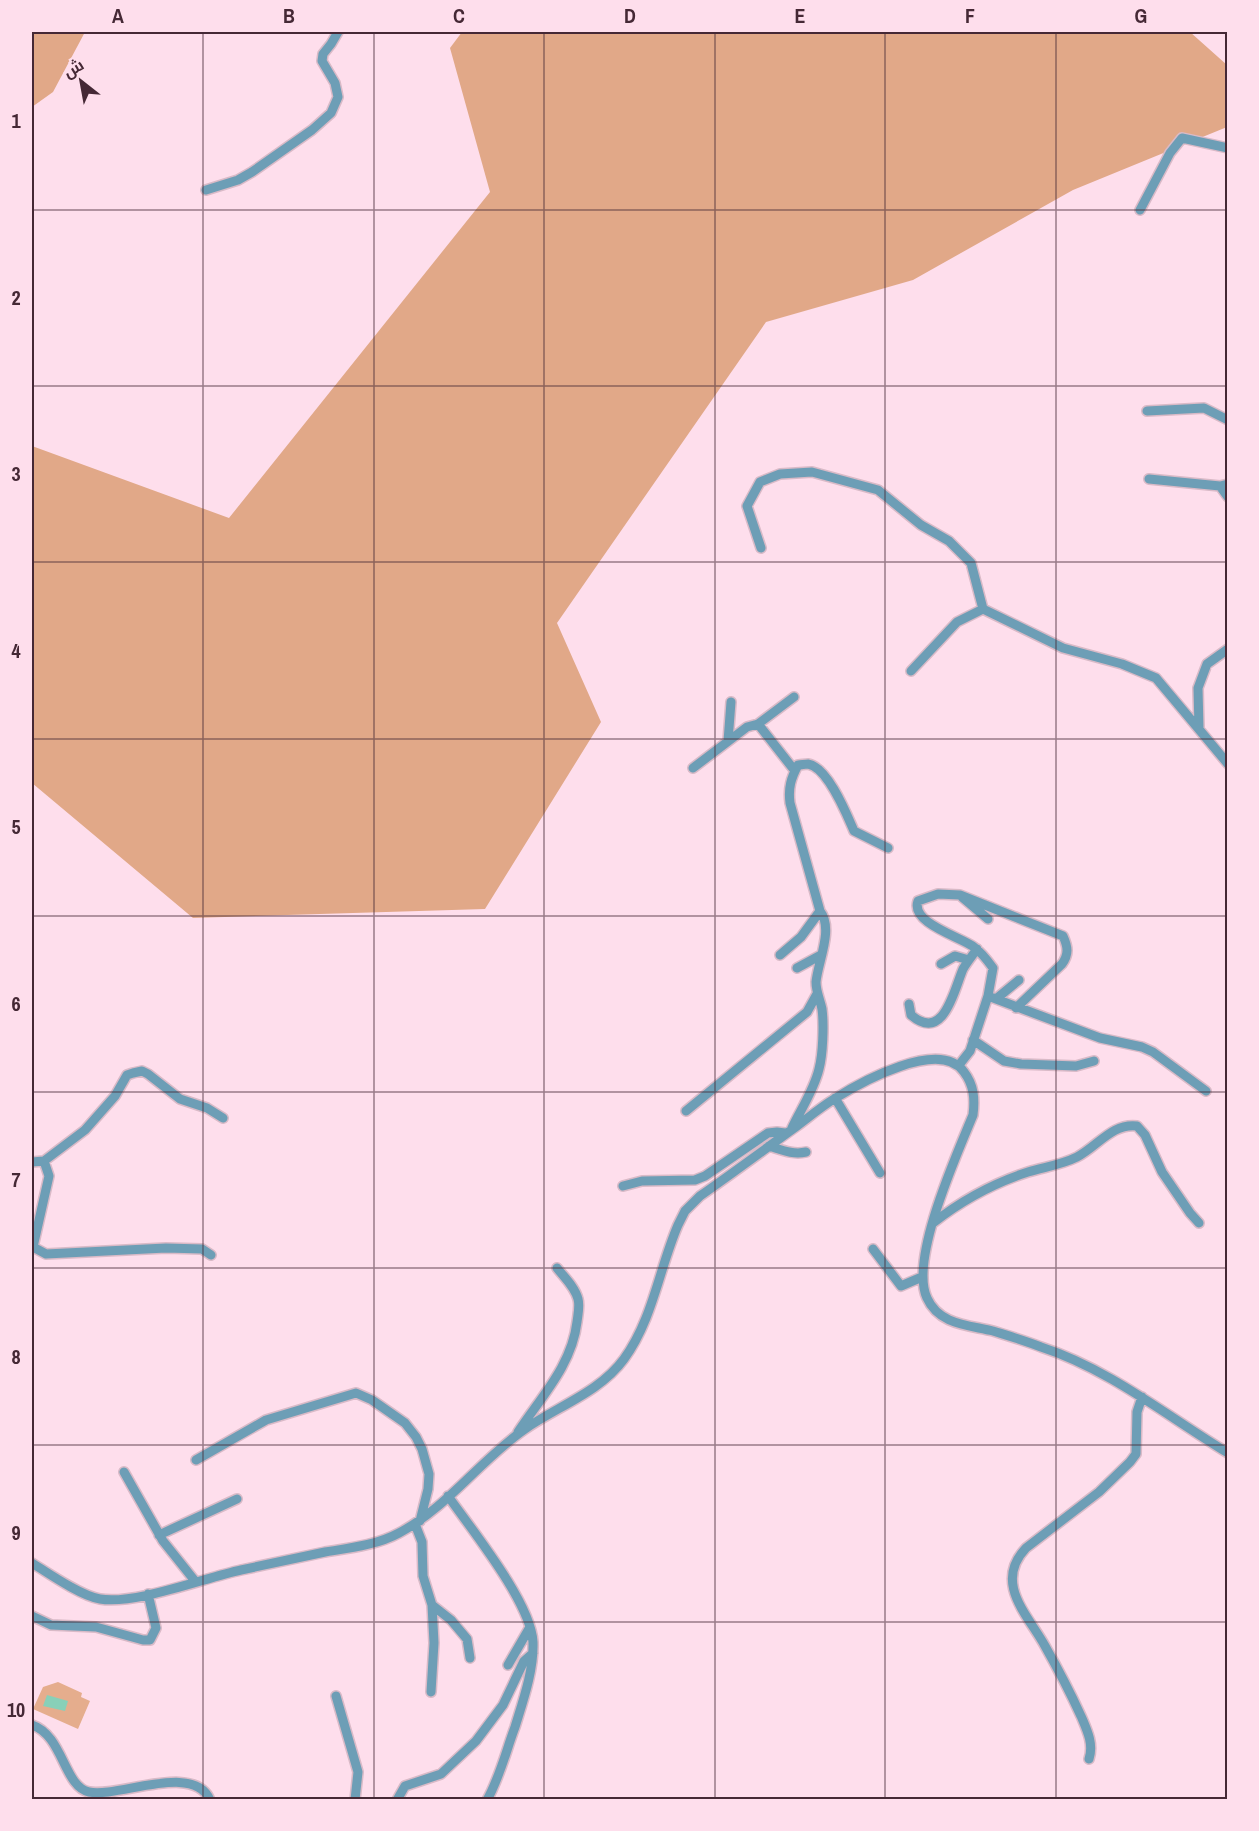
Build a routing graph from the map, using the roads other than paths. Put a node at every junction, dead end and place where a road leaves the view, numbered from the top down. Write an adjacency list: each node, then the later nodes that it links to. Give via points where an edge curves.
1 (338, 32): 3 (street, via 322,54 338,97 331,113 252,172)
2 (1227, 148): 4 (street, via 1182,138)
3 (206, 190)
4 (1140, 210)
5 (1147, 411): 6 (street, via 1204,408)
6 (1227, 420)
7 (1149, 479): 8 (street)
8 (1224, 485): 9 (street)
9 (1227, 497)
10 (761, 548): 11 (street, via 747,506 760,482 780,474 813,472 878,490 921,525 949,541 970,563)
11 (983, 609): 13 (street, via 957,622); 17 (street, via 1064,648 1156,678)
12 (1227, 649): 17 (street, via 1207,664 1198,688)
13 (911, 671)
14 (794, 697): 16 (street)
15 (731, 702): 18 (street)
16 (758, 724): 18 (street); 21 (street)
17 (1199, 728): 19 (street)
18 (728, 741): 20 (street)
19 (1227, 764)
20 (693, 768)
21 (795, 771): 22 (street, via 798,765 813,766 840,796 854,831); 24 (street, via 789,787 790,803)
22 (888, 848)
23 (960, 895): 25 (street); 26 (street, via 926,897 918,902 917,909 932,925); 36 (street, via 1063,936 1067,944 1062,964)
24 (820, 911): 27 (street, via 826,928); 28 (street, via 801,937)
25 (988, 919)
26 (977, 949): 29 (street); 34 (street, via 993,969)
27 (821, 955): 31 (street); 33 (street)
28 (780, 956)
29 (969, 960): 30 (street, via 955,956); 35 (street, via 955,996 938,1019 929,1023 918,1021 910,1015)
30 (941, 964)
31 (797, 968)
32 (1019, 980): 34 (street)
33 (816, 994): 42 (street, via 807,1012); 44 (street, via 822,1008 819,1070)
34 (992, 998): 36 (street); 37 (street)
35 (909, 1004)
36 (1016, 1008): 40 (street, via 1100,1038 1142,1047)
37 (973, 1040): 38 (street, via 1004,1061 1076,1066); 39 (street)
38 (1094, 1061)
39 (959, 1065): 41 (street, via 938,1058 923,1059); 51 (street, via 973,1092 973,1115)
40 (1206, 1091)
41 (834, 1098): 44 (street); 49 (street)
42 (686, 1111)
43 (223, 1118): 47 (street, via 180,1099 142,1071 133,1073 127,1075 116,1096 85,1130)
44 (788, 1132): 45 (street); 50 (street, via 768,1133 695,1180 642,1181)
45 (769, 1146): 46 (street, via 789,1153); 58 (street, via 685,1211 647,1316 614,1371)
46 (806, 1152)
47 (44, 1161): 48 (street); 54 (street, via 49,1176 33,1247 38,1251 46,1254 193,1248)
48 (32, 1162)
49 (880, 1173)
50 (623, 1186)
51 (933, 1223): 52 (street, via 987,1190 1028,1172 1068,1162 1119,1127 1128,1125 1137,1126 1144,1135 1162,1172); 56 (street)
52 (1199, 1223)
53 (873, 1250): 56 (street, via 901,1286)
54 (211, 1255)
55 (557, 1268): 58 (street, via 578,1300 571,1349)
56 (922, 1277): 57 (street, via 927,1299 941,1316 952,1322 1062,1354)
57 (1142, 1397): 59 (street); 78 (street, via 1136,1454 1099,1492 1026,1548 1013,1571 1019,1606 1044,1643 1087,1730 1092,1751)
58 (515, 1436): 62 (street)
59 (1227, 1453)
60 (196, 1460): 64 (street, via 266,1420 356,1393 405,1423 422,1449 429,1474 428,1489)
61 (124, 1472): 65 (street)
62 (448, 1496): 64 (street); 71 (street, via 520,1603)
63 (237, 1499): 65 (street)
64 (417, 1522): 67 (street, via 374,1542); 69 (street, via 423,1576)
65 (159, 1535): 67 (street)
66 (32, 1563): 68 (street, via 99,1599)
67 (195, 1581): 68 (street)
68 (148, 1594): 70 (street, via 156,1628 150,1640 96,1627 51,1626)
69 (432, 1605): 73 (street, via 467,1639); 75 (street)
70 (32, 1616)
71 (530, 1627): 72 (street); 74 (street)
72 (533, 1653): 81 (street, via 524,1661 502,1705 476,1741 441,1774 405,1786); 82 (street, via 518,1716)
73 (470, 1658)
74 (508, 1665)
75 (430, 1692)
76 (336, 1696): 80 (street, via 358,1772)
77 (32, 1725): 79 (street, via 47,1733 77,1785 88,1792 186,1783 199,1786)
78 (1089, 1760)
79 (210, 1800)
80 (355, 1800)
81 (397, 1800)
82 (487, 1800)

